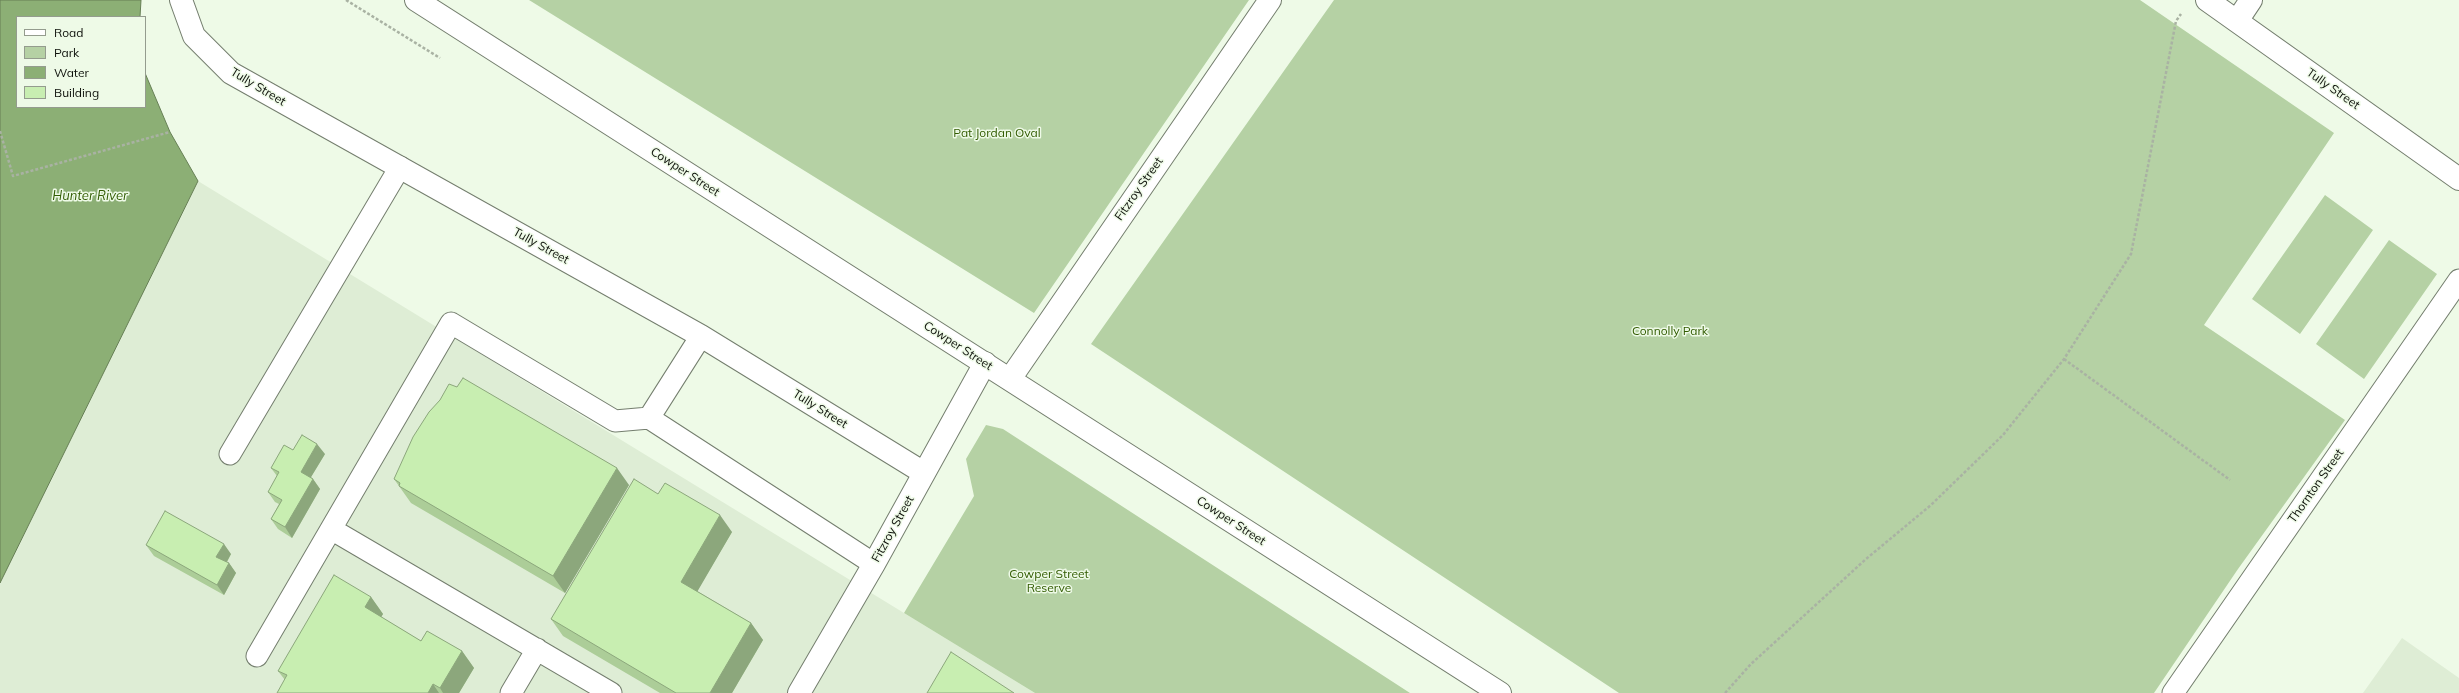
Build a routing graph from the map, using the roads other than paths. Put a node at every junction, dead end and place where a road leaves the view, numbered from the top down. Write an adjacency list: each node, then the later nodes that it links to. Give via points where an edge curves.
1 (181, 0): 7 (street, Tully Street, via 194,36 231,73)
2 (416, 0): 11 (street, Cowper Street)
3 (1270, 0): 12 (street, Fitzroy Street)
4 (2207, 0): 6 (street, Tully Street)
5 (2251, 0): 6 (street)
6 (2237, 21): 8 (street, Tully Street)
7 (400, 167): 10 (street, Tully Street); 14 (lane)
8 (2459, 179)
9 (2459, 280): 24 (lane, Thornton Street)
10 (701, 336): 13 (lane); 15 (street, Tully Street)
11 (985, 363): 12 (street, Cowper Street); 15 (street, Fitzroy Street)
12 (1010, 379): 23 (street, Cowper Street)
13 (649, 418): 16 (lane, via 615,421 451,323); 17 (lane)
14 (230, 454)
15 (924, 473): 17 (street, Fitzroy Street)
16 (331, 529): 18 (lane); 19 (lane)
17 (874, 564): 22 (street, Fitzroy Street)
18 (537, 649): 20 (lane); 21 (lane)
19 (257, 656)
20 (511, 693)
21 (610, 693)
22 (799, 693)
23 (1500, 693)
24 (2173, 693)

